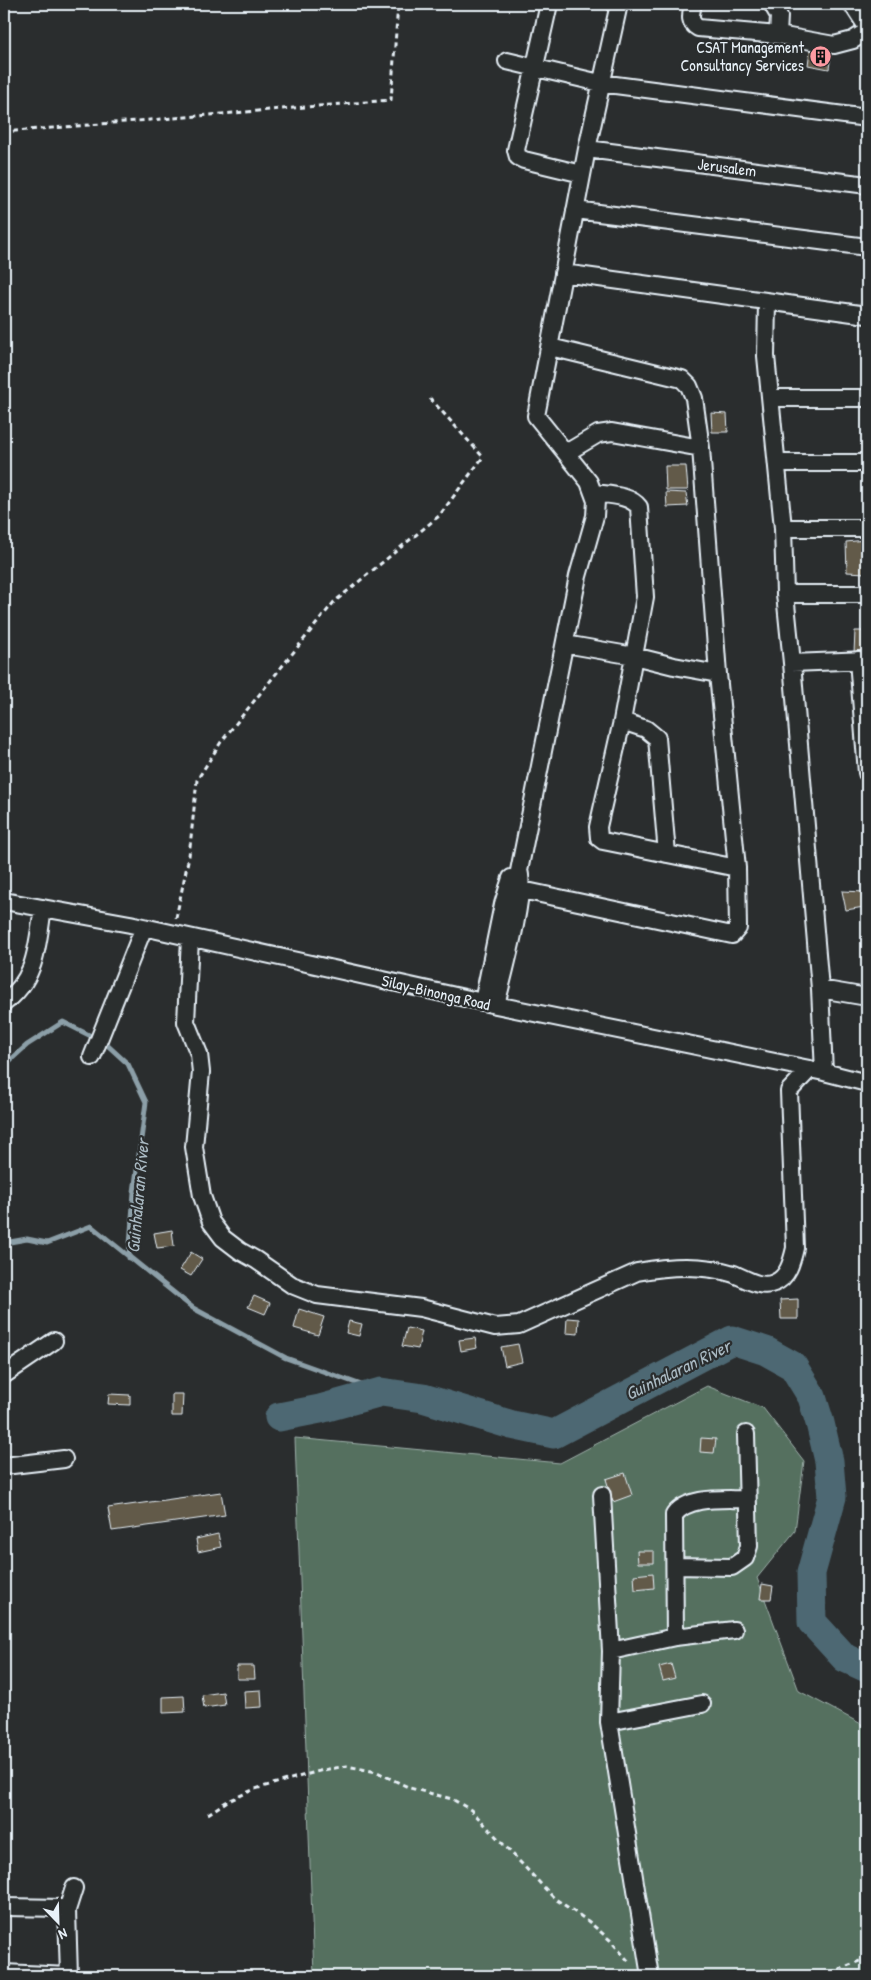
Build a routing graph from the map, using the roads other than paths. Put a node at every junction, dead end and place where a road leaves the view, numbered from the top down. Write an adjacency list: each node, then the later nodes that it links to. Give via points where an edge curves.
1 (549, 4): 10 (street)
2 (620, 4): 11 (street)
3 (693, 4): 8 (street, via 690,18 698,28)
4 (772, 4): 8 (street, via 779,16)
5 (852, 4): 6 (street)
6 (867, 27)
7 (867, 32): 8 (street, via 834,45)
8 (778, 35)
9 (507, 61): 10 (street)
10 (536, 68): 11 (street); 14 (street, via 516,150 518,157)
11 (600, 83): 12 (street); 13 (street)
12 (867, 118)
13 (587, 149): 14 (street); 15 (street, Jerusalem)
14 (582, 174): 16 (street)
15 (867, 185)
16 (576, 210): 17 (street); 18 (street)
17 (867, 247)
18 (563, 273): 19 (street); 21 (street)
19 (767, 303): 20 (street); 22 (street, via 766,347)
20 (867, 315)
21 (550, 347): 24 (street, via 682,379 694,398); 25 (street, via 536,416)
22 (772, 398): 23 (street); 26 (street)
23 (867, 398)
24 (700, 448): 25 (street, via 612,432 598,434); 37 (street)
25 (566, 453): 28 (street)
26 (777, 463): 27 (street); 29 (street)
27 (867, 463)
28 (595, 493): 33 (street, via 595,516 578,576); 34 (street, via 634,501 639,508 645,591)
29 (783, 528): 30 (street); 31 (street)
30 (867, 528)
31 (785, 594): 32 (street); 36 (street)
32 (867, 594)
33 (565, 644): 34 (street); 42 (street, via 518,871 522,878)
34 (634, 656): 37 (street); 38 (street)
35 (863, 660): 36 (street); 39 (street)
36 (792, 663): 47 (street)
37 (718, 674): 41 (street)
38 (622, 721): 40 (street, via 646,728 657,738); 40 (street, via 598,834 603,840)
39 (867, 773)
40 (667, 854): 41 (street)
41 (737, 868): 42 (street, via 738,928 732,935)
42 (514, 888): 50 (street)
43 (4, 901): 44 (street, Silay-Binonga Road)
44 (43, 908): 45 (street, Silay-Binonga Road); 49 (street, via 34,965 16,994)
45 (144, 927): 46 (street, Silay-Binonga Road); 51 (street)
46 (190, 938): 50 (street, Silay-Binonga Road); 52 (street, via 186,1022 200,1054 201,1072 194,1147 202,1196 211,1222 223,1238 292,1285 317,1295 421,1308 495,1327 519,1325 638,1272 656,1269 711,1269 763,1286 779,1281 790,1266 795,1248 789,1091)
47 (820, 989): 48 (street); 52 (street)
48 (867, 997)
49 (4, 1003)
50 (490, 1004): 52 (street, Silay-Binonga Road)
51 (94, 1054)
52 (817, 1070): 53 (street, Silay-Binonga Road)
53 (867, 1083)
54 (54, 1342): 55 (street)
55 (4, 1375)
56 (746, 1434): 60 (street)
57 (64, 1459): 58 (street)
58 (4, 1466)
59 (602, 1495): 64 (street)
60 (747, 1499): 61 (street, via 701,1501 679,1509 674,1515); 61 (street, via 749,1546 739,1564 732,1567)
61 (674, 1566): 63 (street)
62 (734, 1630): 63 (street)
63 (675, 1637): 64 (street)
64 (611, 1650): 66 (street)
65 (702, 1704): 66 (street)
66 (608, 1722): 70 (street)
67 (74, 1888): 69 (street)
68 (4, 1907): 69 (street)
69 (67, 1910): 72 (street)
70 (642, 1973)
71 (5, 1974): 72 (street)
72 (69, 1976)

